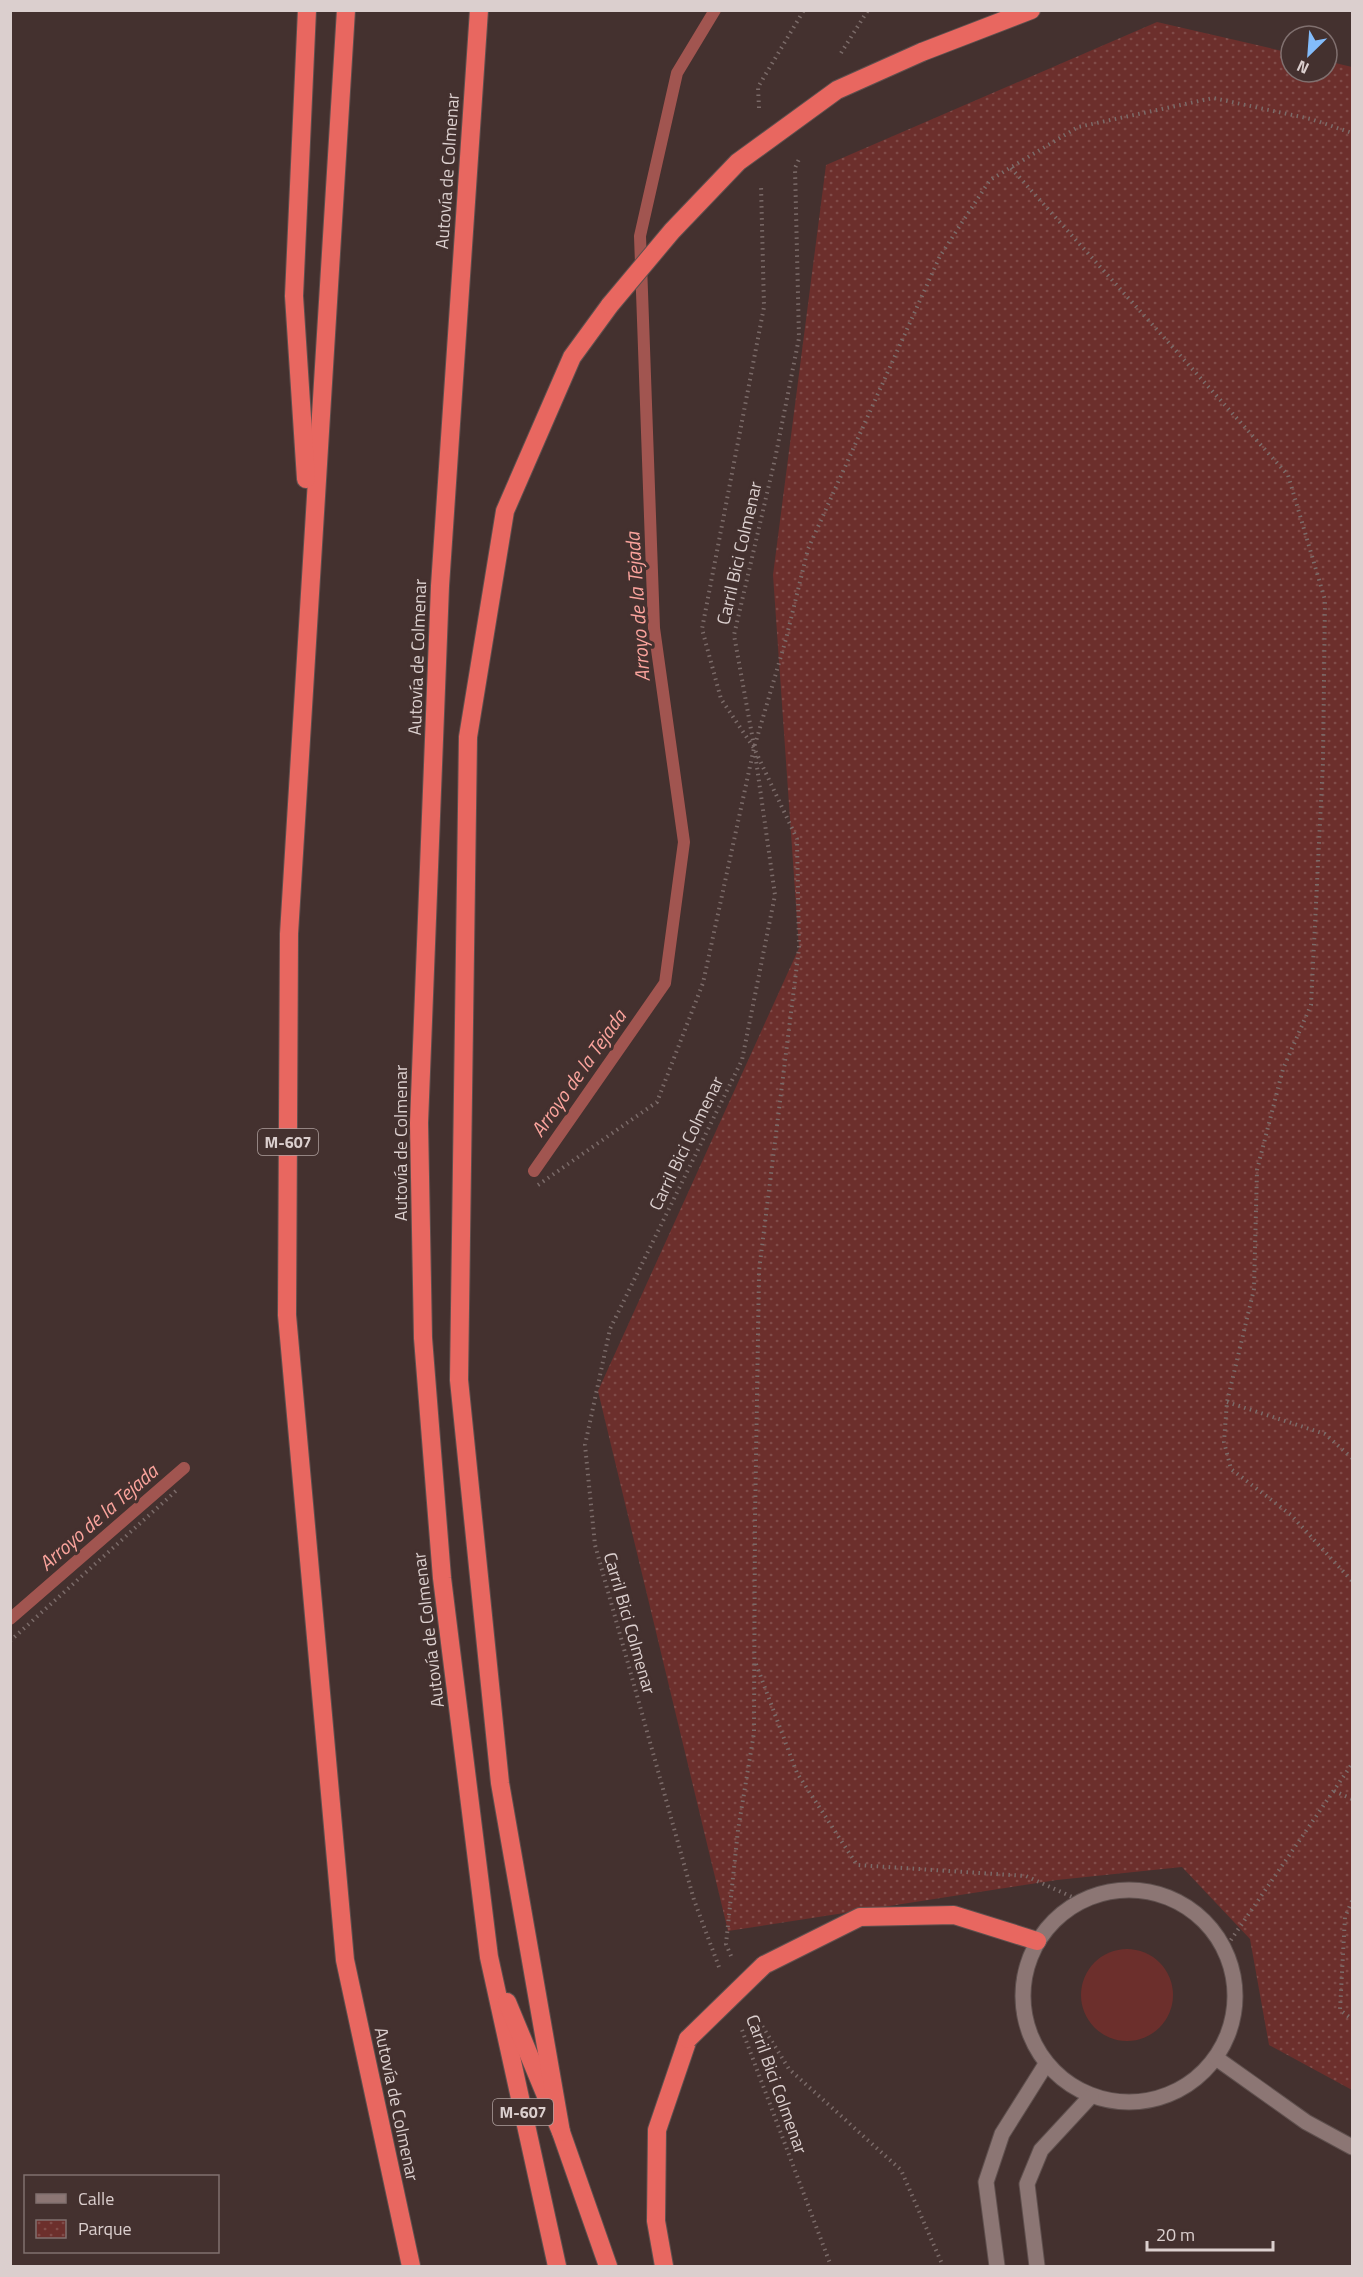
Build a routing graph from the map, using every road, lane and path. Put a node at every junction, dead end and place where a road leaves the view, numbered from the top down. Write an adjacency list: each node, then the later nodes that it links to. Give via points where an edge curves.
1 (307, 10): 13 (highway, via 294,296)
2 (346, 10): 13 (highway, Autovía de Colmenar / M-607)
3 (479, 10): 29 (highway, Autovía de Colmenar / M-607, via 440,586 419,1123 423,1338 442,1578)
4 (804, 10): 8 (path, via 758,87)
5 (868, 10): 7 (path)
6 (1031, 10): 38 (highway, bridge, via 837,90 738,162 672,231 572,357 506,511 468,737 459,1380 500,1783)
7 (839, 58)
8 (759, 111)
9 (1353, 133): 11 (path, via 1311,119 1213,98 1078,127)
10 (800, 157): 14 (path, Carril Bici Colmenar, via 795,168 799,338 734,635)
11 (1011, 168): 14 (path, via 990,180 940,256 808,549); 16 (path, via 1288,475 1325,600 1323,762 1311,1005 1283,1069 1257,1170 1254,1290)
12 (761, 180): 14 (path, via 764,308 702,629 722,699)
13 (311, 553): 40 (highway, Autovía de Colmenar / M-607, via 289,934 287,1315 345,1960)
14 (754, 747): 15 (path, via 703,983 657,1102); 21 (path, via 796,839 799,948 759,1271); 31 (path, Carril Bici Colmenar, via 775,896 742,1060 610,1329 585,1445 595,1545 694,1900)
15 (538, 1185)
16 (1227, 1402): 17 (path, via 1325,1434); 19 (path, via 1224,1442 1231,1469 1291,1515)
17 (1353, 1458)
18 (177, 1490): 20 (path)
19 (1353, 1581)
20 (10, 1641)
21 (754, 1660): 26 (path, via 797,1773 858,1865 1026,1876); 30 (path, via 754,1733 738,1830 726,1944)
22 (1353, 1764): 23 (path)
23 (1334, 1791): 24 (path); 28 (path)
24 (1353, 1799)
25 (1353, 1900): 33 (path, via 1345,1917 1340,2010)
26 (1081, 1901): 27 (street, via 1060,1914); 28 (street, via 1126,1890 1162,1895 1193,1912)
27 (1037, 1941): 36 (street, via 1023,1975 1023,2010 1030,2039); 43 (highway, bridge, via 954,1916 860,1917 764,1965 688,2039 657,2130 656,2221)
28 (1224, 1950): 35 (street, via 1232,1971 1235,2006 1226,2041)
29 (489, 1957): 38 (highway); 41 (highway, Autovía de Colmenar / M-607)
30 (734, 1964)
31 (723, 1978)
32 (755, 2013): 45 (path, via 789,2069 901,2170)
33 (1353, 2019)
34 (739, 2022): 44 (path, Carril Bici Colmenar)
35 (1216, 2058): 37 (street, via 1178,2091 1150,2101 1120,2103); 39 (street, via 1306,2122)
36 (1046, 2064): 37 (street, via 1066,2083); 46 (street, via 1002,2134 986,2182)
37 (1091, 2096): 47 (street, via 1041,2150 1027,2184)
38 (561, 2132): 42 (highway)
39 (1353, 2147)
40 (411, 2266)
41 (557, 2266)
42 (608, 2266)
43 (664, 2266)
44 (831, 2266)
45 (943, 2266)
46 (997, 2266)
47 (1037, 2266)

